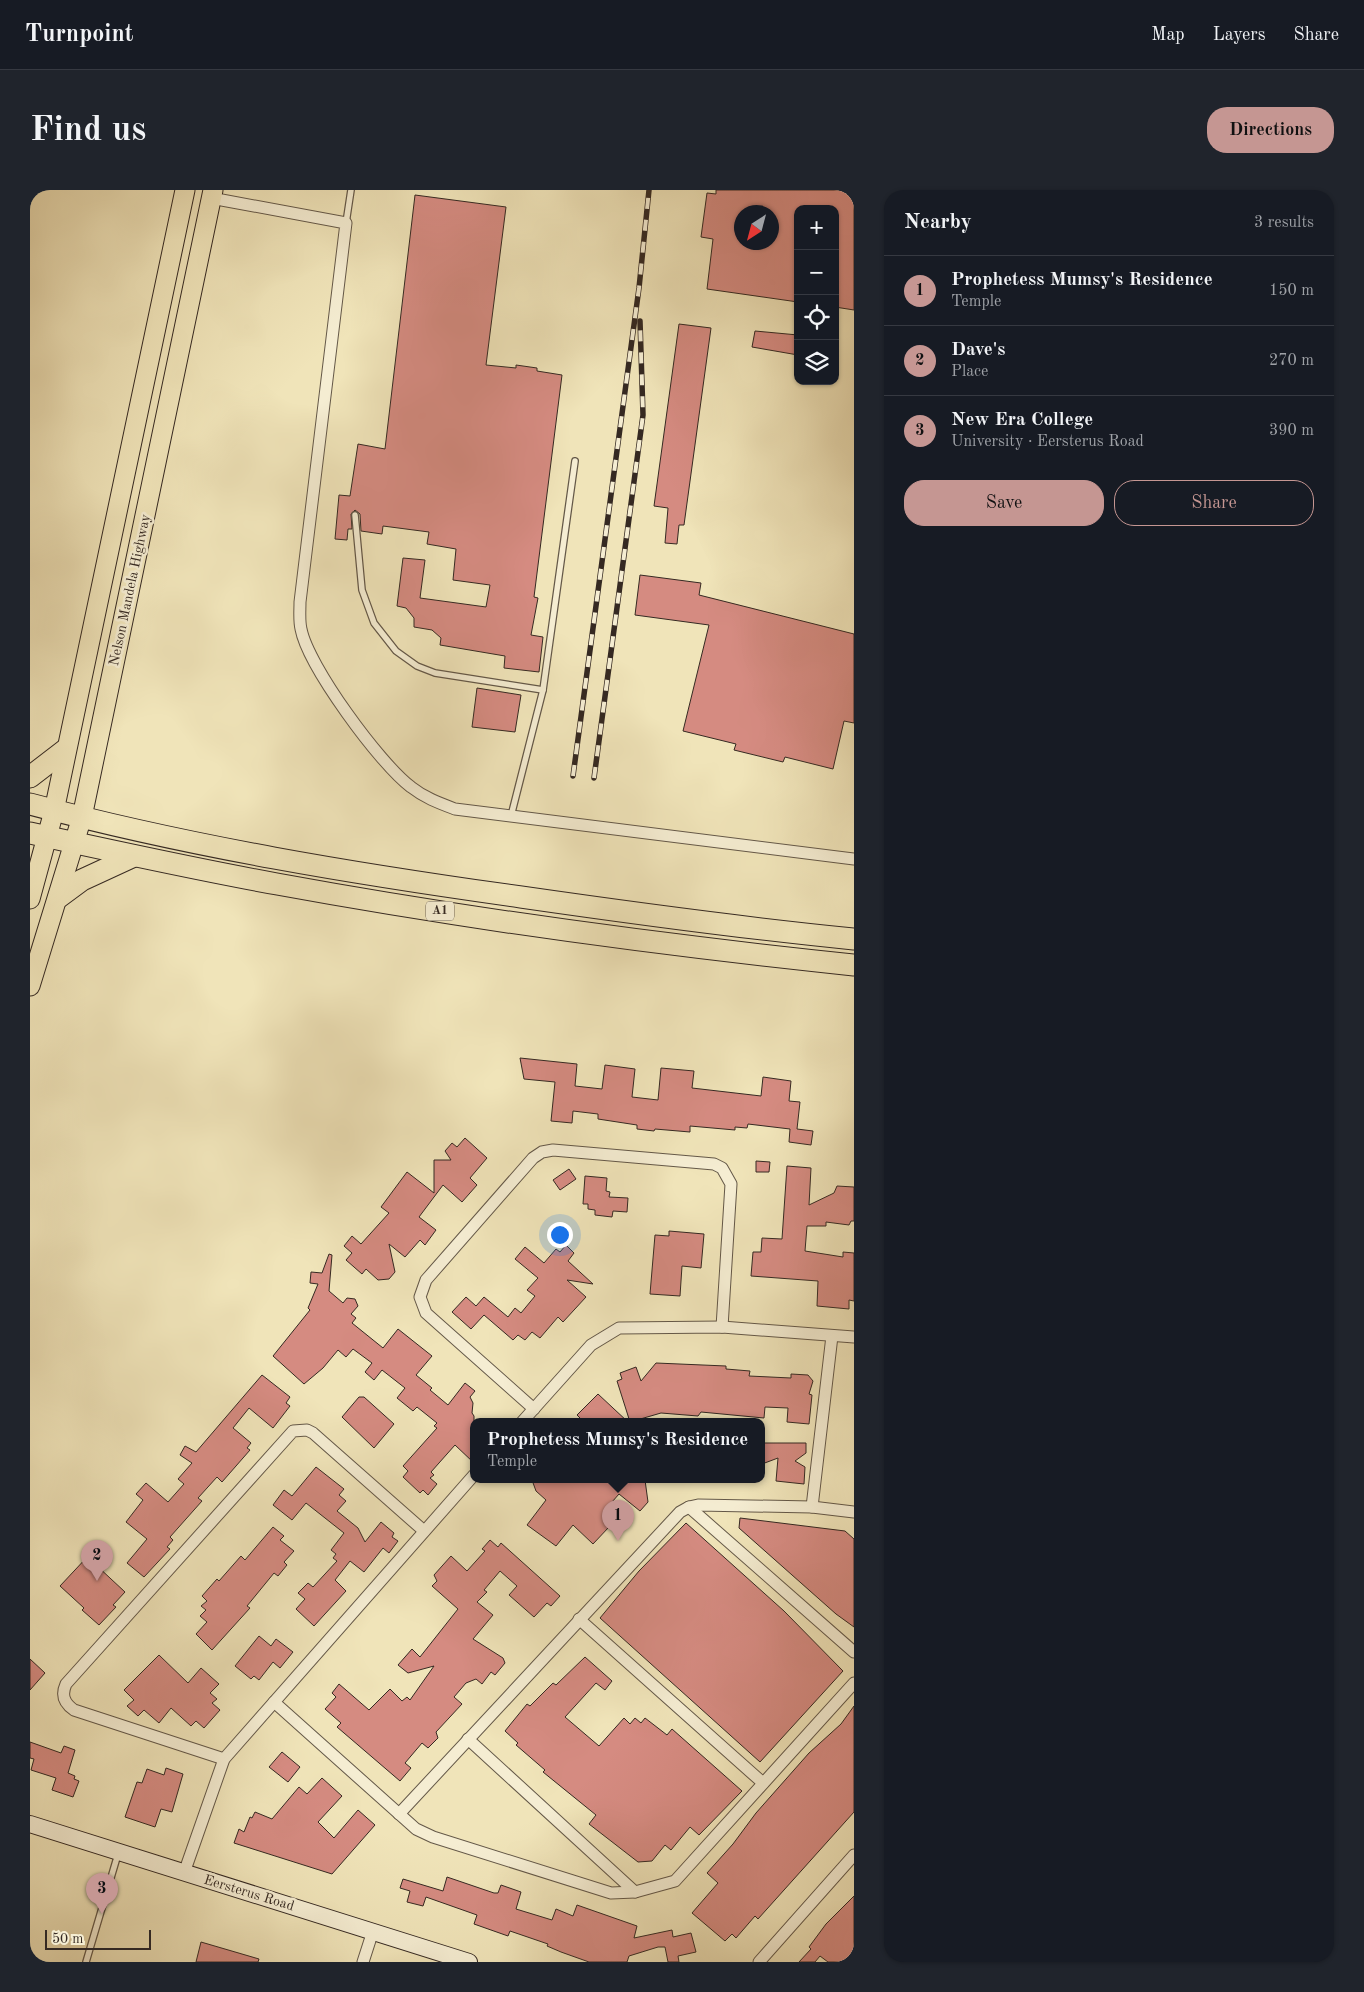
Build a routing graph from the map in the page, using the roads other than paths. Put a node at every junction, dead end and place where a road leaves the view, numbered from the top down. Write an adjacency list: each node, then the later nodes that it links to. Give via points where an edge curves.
1 (351, 190): 4 (lane)
2 (185, 192): 8 (main road)
3 (212, 194): 4 (street); 13 (main road, Nelson Mandela Highway)
4 (346, 223): 12 (street, via 300,602 301,630 311,653 358,729 410,787 432,801 455,809)
5 (575, 461): 7 (lane)
6 (355, 514): 7 (lane, via 362,590 374,623 396,651 417,666 436,673)
7 (543, 690): 12 (lane)
8 (65, 750): 9 (highway); 11 (main road)
9 (30, 777)
10 (30, 804): 11 (highway, A1)
11 (54, 810): 13 (highway, A1); 14 (main road)
12 (511, 816): 17 (street)
13 (82, 817): 15 (main road, Nelson Mandela Highway); 20 (highway, A1, via 297,864 734,928)
14 (39, 835): 15 (highway, A1); 19 (main road)
15 (75, 844): 16 (highway, A1); 18 (main road, Nelson Mandela Highway)
16 (134, 856): 18 (highway, via 82,880); 21 (highway, A1, via 431,909 731,952)
17 (854, 859)
18 (59, 896): 22 (main road, Nelson Mandela Highway)
19 (30, 899)
20 (854, 939)
21 (854, 964)
22 (30, 986)
23 (722, 1327): 24 (street); 26 (street, via 619,1328 591,1345); 26 (street, via 731,1184 722,1168 695,1162 553,1150 542,1152 533,1158 426,1280 420,1297 426,1313)
24 (832, 1336): 25 (street); 30 (street)
25 (854, 1337)
26 (534, 1409): 27 (street)
27 (526, 1418)
28 (470, 1480): 32 (street)
29 (689, 1507): 30 (street); 33 (street, via 680,1512); 34 (street)
30 (812, 1507): 31 (street)
31 (854, 1512)
32 (424, 1531): 36 (street); 38 (street, via 313,1433 293,1431 62,1692 64,1700 74,1710)
33 (579, 1619): 37 (street); 39 (street)
34 (854, 1652)
35 (854, 1684): 39 (street)
36 (274, 1702): 38 (street); 40 (street)
37 (468, 1739): 40 (street); 45 (street)
38 (224, 1759): 44 (street)
39 (763, 1784): 45 (street, via 675,1881)
40 (399, 1814): 45 (street, via 416,1829 433,1837 601,1891)
41 (30, 1824): 42 (street, Eersterus Road)
42 (118, 1852): 44 (street, Eersterus Road); 47 (lane)
43 (854, 1855): 50 (street)
44 (184, 1872): 46 (street, Eersterus Road)
45 (634, 1892)
46 (373, 1931): 48 (street); 49 (street, Eersterus Road)
47 (86, 1962)
48 (363, 1962)
49 (469, 1962)
50 (759, 1962)

